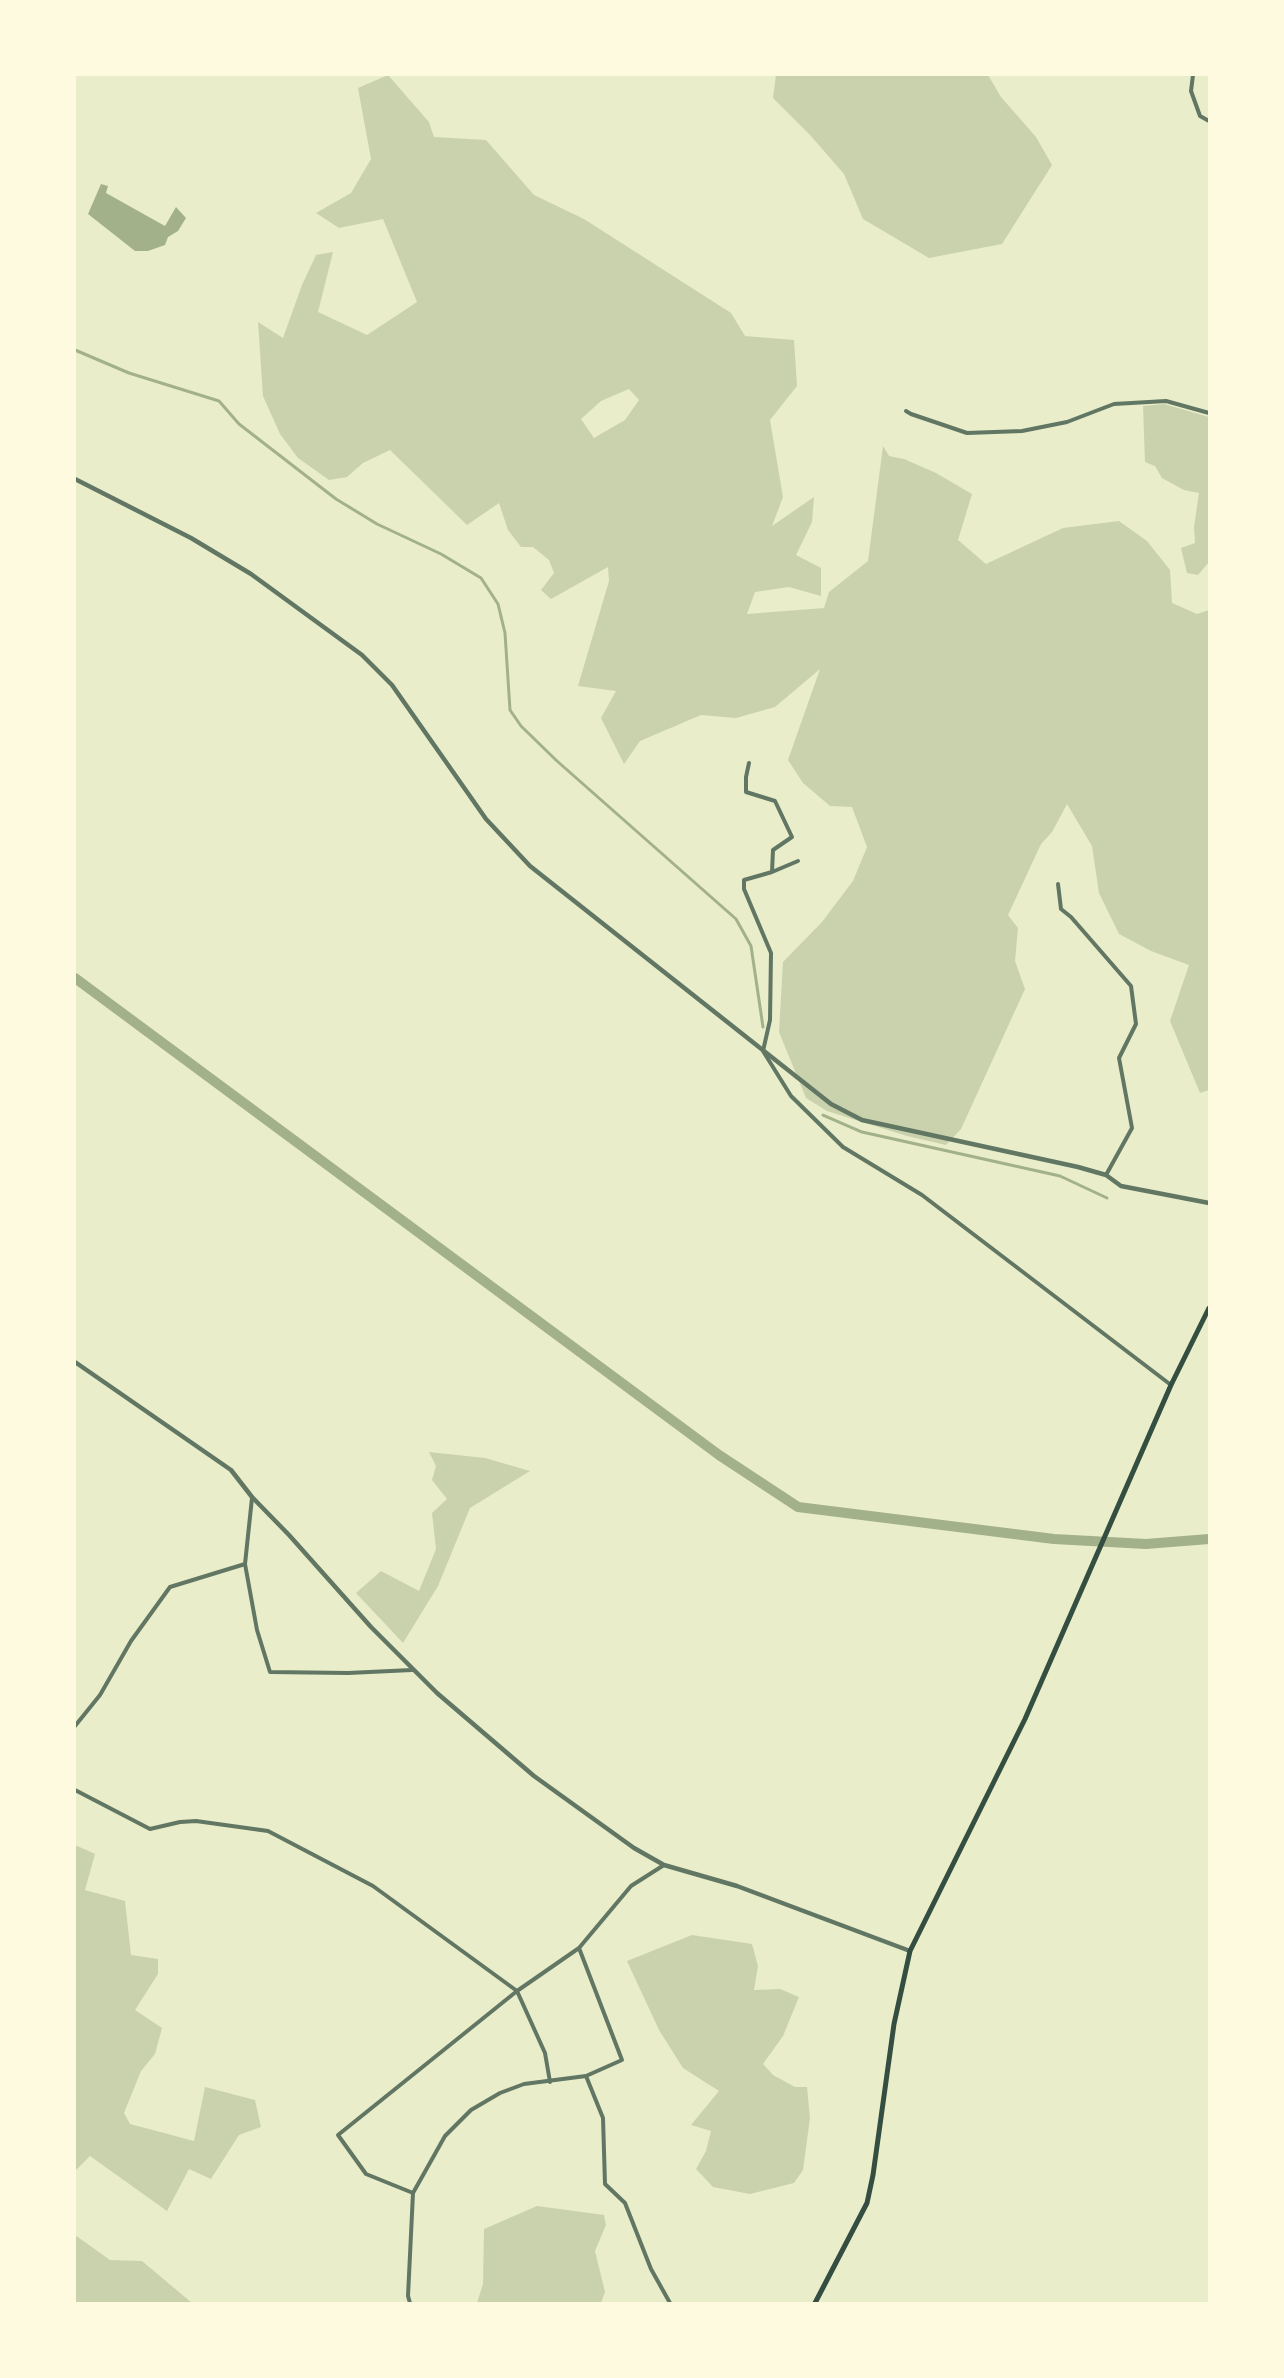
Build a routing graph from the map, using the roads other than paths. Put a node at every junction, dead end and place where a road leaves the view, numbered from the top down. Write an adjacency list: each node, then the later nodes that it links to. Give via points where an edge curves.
1 (1193, 75): 2 (street, via 1191,92 1200,116)
2 (1209, 121)
3 (906, 411): 4 (street, via 967,433 1056,425 1114,404 1166,401)
4 (1209, 413)
5 (75, 479): 10 (street, via 251,574 362,655 392,685 486,819 530,866)
6 (749, 763): 8 (street, via 746,792 775,801 792,837 773,850)
7 (798, 861): 8 (street)
8 (772, 872): 10 (street, via 744,880 744,889 771,953 770,1020)
9 (1058, 884): 11 (street, via 1061,909 1131,986 1136,1024 1119,1058 1132,1128)
10 (763, 1051): 11 (street, via 831,1104 862,1120); 15 (street, via 791,1096 843,1147 922,1195)
11 (1106, 1175): 12 (street, via 1121,1186)
12 (1209, 1203)
13 (1209, 1308): 15 (main road)
14 (75, 1362): 16 (street, via 231,1470)
15 (1172, 1385): 23 (main road, via 1025,1719)
16 (252, 1497): 17 (street); 18 (street)
17 (245, 1564): 18 (street, via 257,1630 270,1672); 19 (street, via 170,1587 131,1641 100,1695)
18 (412, 1670): 21 (street, via 534,1776)
19 (75, 1726)
20 (75, 1790): 24 (street, via 150,1829 196,1821 268,1831 373,1886)
21 (664, 1865): 22 (street, via 631,1886); 23 (street, via 737,1886)
22 (579, 1948): 24 (street); 25 (street, via 622,2060)
23 (910, 1951): 30 (main road, via 894,2024 867,2203)
24 (517, 1991): 26 (street, via 545,2053); 27 (street, via 338,2135 366,2174)
25 (586, 2076): 26 (street); 29 (street, via 603,2118 606,2184 625,2203 651,2269)
26 (550, 2082): 27 (street, via 524,2084 471,2110 445,2136)
27 (412, 2193): 28 (street)
28 (410, 2303)
29 (670, 2303)
30 (815, 2303)

